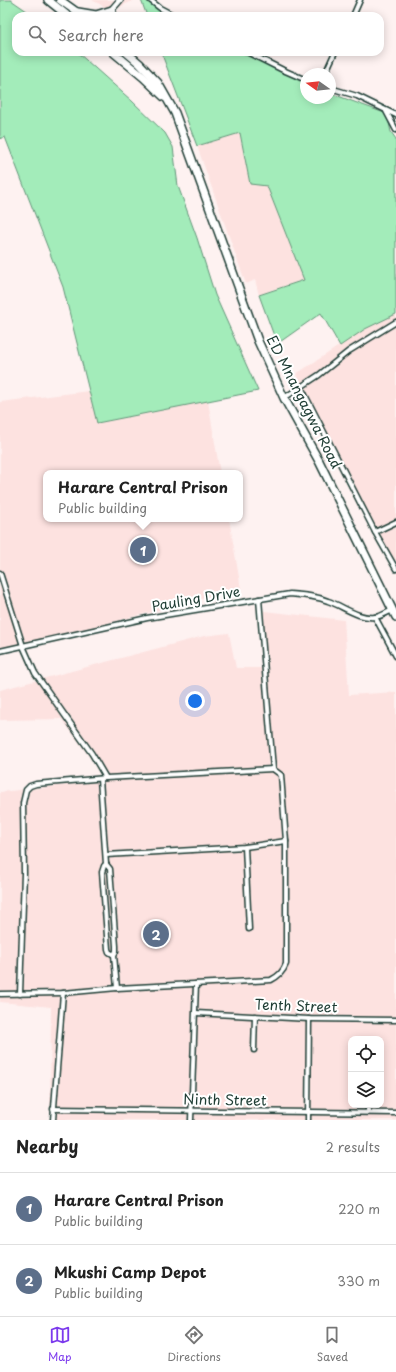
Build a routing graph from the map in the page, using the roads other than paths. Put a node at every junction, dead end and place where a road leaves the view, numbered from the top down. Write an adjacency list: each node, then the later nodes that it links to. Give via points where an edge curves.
1 (48, 0): 6 (highway)
2 (60, 0): 7 (highway)
3 (120, 0): 8 (street)
4 (150, 0): 9 (street)
5 (360, 0): 10 (street)
6 (63, 12)
7 (77, 12)
8 (113, 12)
9 (168, 12)
10 (355, 12)
11 (118, 56): 18 (highway, ED Mnangagwa Road)
12 (130, 56): 18 (highway, ED Mnangagwa Road, via 158,83)
13 (255, 56): 16 (street)
14 (333, 56): 15 (street)
15 (328, 68)
16 (300, 77)
17 (336, 90): 19 (street, via 357,96)
18 (169, 103): 24 (highway, ED Mnangagwa Road, via 175,113 258,341)
19 (386, 110): 20 (street); 21 (street)
20 (396, 114)
21 (396, 130)
22 (396, 322): 23 (street, via 349,351)
23 (301, 387): 24 (street); 26 (street)
24 (284, 398): 30 (highway, ED Mnangagwa Road, via 319,461)
25 (396, 522): 26 (street)
26 (375, 532): 27 (street)
27 (396, 569)
28 (0, 573): 32 (street)
29 (259, 600): 31 (street, Pauling Drive, via 290,594 309,596 329,601 363,616); 32 (street, Pauling Drive, via 147,618); 35 (street)
30 (394, 613): 31 (street)
31 (376, 617): 34 (street)
32 (23, 646): 33 (street, Pauling Drive); 36 (street, via 34,673 92,754)
33 (0, 651)
34 (396, 656)
35 (273, 769): 36 (street); 38 (street, via 281,775)
36 (106, 778): 37 (street)
37 (100, 779): 40 (street); 50 (street, via 36,784 26,790 23,803 24,874)
38 (286, 841): 39 (street); 46 (street, via 284,970 271,980)
39 (245, 847): 40 (street); 44 (street)
40 (106, 855): 41 (street)
41 (106, 864): 42 (street, via 110,869); 43 (street, via 102,872)
42 (114, 921): 43 (street); 45 (street)
43 (106, 922): 45 (street, via 108,949)
44 (249, 929)
45 (114, 955): 47 (street)
46 (196, 984): 47 (street); 51 (street)
47 (117, 988): 48 (street)
48 (63, 993): 50 (street); 56 (street)
49 (0, 994): 50 (street)
50 (20, 994)
51 (196, 1013): 52 (street, Tenth Street); 58 (street)
52 (254, 1016): 53 (street, Tenth Street); 55 (street)
53 (309, 1019): 54 (street, Tenth Street); 59 (street)
54 (396, 1020)
55 (254, 1050)
56 (53, 1108): 58 (street, Ninth Street); 62 (street)
57 (368, 1108): 60 (street)
58 (192, 1111): 59 (street, Ninth Street); 63 (street)
59 (308, 1112): 60 (street, Ninth Street); 64 (street)
60 (368, 1112): 61 (street, Ninth Street)
61 (396, 1112)
62 (53, 1120)
63 (191, 1120)
64 (308, 1120)

